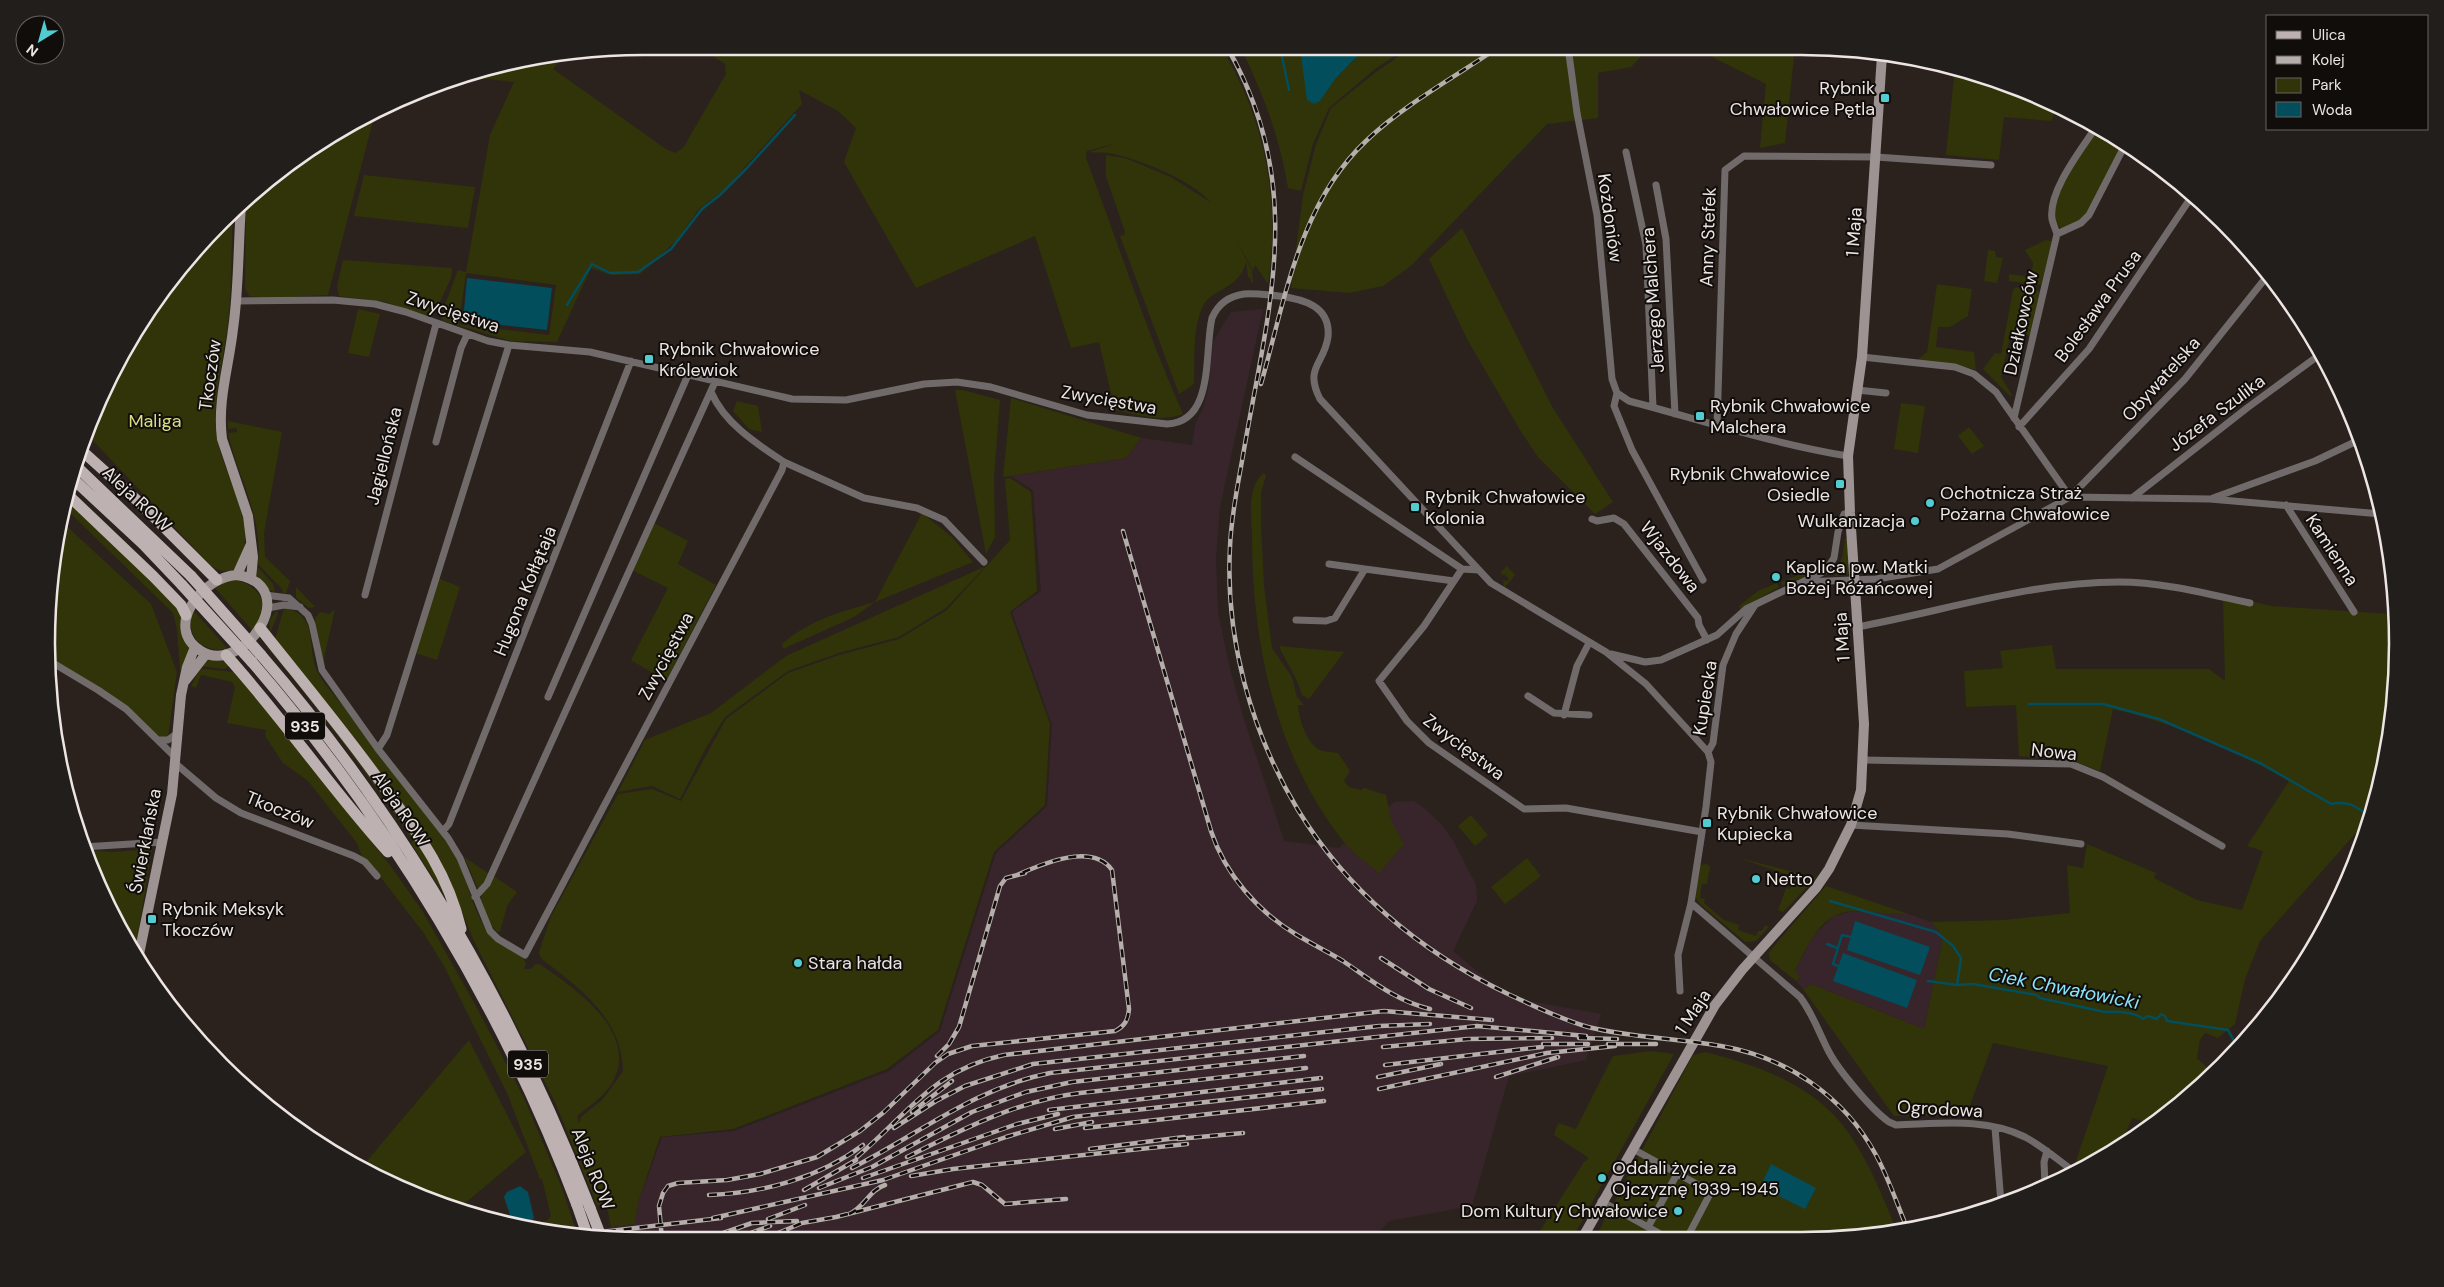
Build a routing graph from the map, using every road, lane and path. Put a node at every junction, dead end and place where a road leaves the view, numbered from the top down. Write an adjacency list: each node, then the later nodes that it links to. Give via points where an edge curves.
1 (1569, 55): 24 (street, Kożdoniów, via 1578,121 1597,215 1612,379)
2 (1882, 61): 6 (main road, 1 Maja)
3 (2092, 133): 11 (street, Działkowców, via 2063,176 2052,208 2052,220)
4 (2122, 151): 11 (street, via 2089,215 2081,223)
5 (1626, 152): 26 (street, Jerzego Malchera, via 1646,245)
6 (1876, 157): 7 (street, Anny Stefek); 17 (main road, 1 Maja); 29 (street, Anny Stefek, via 1744,156 1725,170)
7 (1991, 165)
8 (1656, 185): 27 (street, Jerzego Malchera, via 1666,240)
9 (2189, 201): 30 (street, Bolesława Prusa, via 2089,349)
10 (241, 214): 13 (main road, Tkoczów)
11 (2058, 234): 28 (street, Działkowców)
12 (2264, 281): 39 (street, Obywatelska, via 2185,379)
13 (236, 302): 14 (street, Zwycięstwa, via 352,301 394,309); 47 (main road, Tkoczów, via 220,403 220,427 248,516)
14 (436, 324): 15 (street, Zwycięstwa); 64 (street, Jagiellońska)
15 (467, 335): 16 (street, Zwycięstwa); 31 (street)
16 (509, 345): 19 (street, Zwycięstwa, via 582,351); 89 (street, via 387,735)
17 (1862, 357): 22 (main road, 1 Maja); 28 (street, via 1955,367 1974,374 1996,392)
18 (2315, 358): 40 (street, Józefa Szulika)
19 (631, 361): 20 (street, Zwycięstwa); 96 (street, Hugona Kołłątaja, via 519,649)
20 (688, 375): 21 (street, Zwycięstwa); 84 (street)
21 (715, 382): 23 (street); 53 (street, Zwycięstwa, via 777,397 822,401 874,396 933,383 968,382 1087,415 1173,424 1192,415 1201,402 1211,322 1222,304 1233,296 1256,293 1303,299 1319,310 1327,327 1327,343 1314,369 1320,399)
22 (1857, 390): 25 (street); 34 (main road, 1 Maja)
23 (711, 392): 36 (street, via 739,430); 104 (street, via 487,884)
24 (1617, 393): 26 (street, via 1625,399); 59 (street, via 1614,406 1632,450)
25 (1886, 393)
26 (1653, 407): 27 (street)
27 (1675, 414): 29 (street)
28 (2014, 418): 30 (street)
29 (1717, 426): 34 (street)
30 (2019, 426): 39 (street)
31 (436, 442)
32 (2353, 442): 41 (street, via 2315,461)
33 (86, 454): 58 (main road)
34 (1848, 456): 44 (main road, 1 Maja)
35 (1295, 457): 51 (street)
36 (784, 462): 48 (street, via 864,498 918,508 944,520); 104 (street, Zwycięstwa, via 525,955 490,931)
37 (81, 471): 57 (main road, Aleja ROW / 935)
38 (77, 483): 57 (main road, Aleja ROW / 935)
39 (2070, 497): 40 (street); 56 (street, via 1938,570)
40 (2131, 498): 41 (street)
41 (2210, 499): 43 (street)
42 (73, 500): 70 (main road, via 181,604)
43 (2286, 505): 45 (street); 69 (street, Kamienna)
44 (1850, 513): 52 (street, via 1844,514 1834,558); 56 (main road, 1 Maja)
45 (2374, 513)
46 (1592, 519): 74 (street, Wjazdowa, via 1614,518 1624,524 1698,618)
47 (251, 543): 54 (main road, Tkoczów); 55 (main road, Tkoczów, via 254,556)
48 (984, 562)
49 (1329, 564): 50 (street)
50 (1365, 569): 61 (street); 71 (street, via 1335,618 1326,622)
51 (1462, 569): 53 (street); 61 (street, Zwycięstwa)
52 (1826, 569): 60 (street, via 1827,576); 62 (street)
53 (1479, 570): 75 (street, Zwycięstwa, via 1491,583)
54 (237, 575): 55 (main road); 58 (main road)
55 (251, 579): 63 (main road)
56 (1854, 579): 60 (street); 72 (main road, 1 Maja)
57 (187, 580): 80 (main road, Aleja ROW / 935, bridge)
58 (217, 580): 70 (main road, via 194,601)
59 (1703, 580)
60 (1833, 580): 62 (street)
61 (1454, 581): 97 (street, Zwycięstwa, via 1424,626 1379,681 1407,721 1429,743 1524,809 1566,808)
62 (1804, 582): 66 (street)
63 (265, 595): 67 (main road); 68 (street, via 290,598)
64 (365, 595)
65 (2250, 603): 72 (street, via 2183,589 2121,582 2055,585)
66 (1755, 604): 74 (street, via 1722,632); 90 (street, Kupiecka, via 1736,634 1723,665 1713,743)
67 (268, 608): 68 (street, via 284,605); 73 (main road)
68 (301, 608): 89 (street, via 312,624 322,670)
69 (2354, 612)
70 (186, 615): 76 (main road, via 186,630)
71 (1296, 620)
72 (1858, 627): 92 (main road, 1 Maja)
73 (260, 628): 79 (main road, via 238,649); 106 (main road, via 342,729 431,852 456,905)
74 (1707, 640): 77 (street, via 1652,662)
75 (1589, 643): 77 (street, Zwycięstwa); 85 (street, via 1577,666)
76 (195, 646): 78 (main road); 82 (main road)
77 (1606, 652): 90 (street, Zwycięstwa, via 1646,684)
78 (206, 654): 79 (main road); 82 (main road)
79 (226, 655): 103 (main road, via 363,824)
80 (257, 658): 103 (main road, Aleja ROW / 935); 106 (main road, Aleja ROW / 935, via 321,727 363,784 422,871)
81 (56, 665): 88 (street, Tkoczów, via 126,709)
82 (185, 681): 87 (main road)
83 (1528, 696): 85 (street, via 1554,713)
84 (548, 697)
85 (1564, 715): 86 (street)
86 (1590, 715)
87 (176, 734): 88 (street, via 168,740); 91 (main road)
88 (158, 740): 91 (street, Tkoczów)
89 (378, 749): 96 (street)
90 (1708, 752): 97 (street, Kupiecka, via 1710,772)
91 (175, 760): 93 (street, Tkoczów); 94 (main road, Świerklańska)
92 (1863, 760): 95 (main road, 1 Maja, via 1861,790); 101 (street, Nowa, via 2071,764 2103,777)
93 (188, 775): 94 (street); 102 (street, Tkoczów, via 241,813 354,856 365,862)
94 (173, 784): 98 (main road, Świerklańska)
95 (1851, 825): 99 (street, via 2008,834); 108 (main road, 1 Maja, via 1837,856 1816,888)
96 (443, 830): 104 (street, via 460,858)
97 (1702, 832): 105 (street, Kupiecka)
98 (163, 842): 100 (street); 107 (main road, Świerklańska)
99 (2081, 844)
100 (91, 846)
101 (2222, 846)
102 (377, 876)
103 (412, 878): 119 (main road, Aleja ROW / 935, bridge, via 453,945 504,1041 541,1118)
104 (475, 897)
105 (1691, 903): 108 (street); 109 (street, Kupiecka, via 1678,956)
106 (464, 941): 120 (main road, Aleja ROW / 935, bridge, via 530,1067)
107 (140, 948)
108 (1753, 957): 110 (street, Ogrodowa, via 1800,997 1842,1071 1886,1120 1896,1125 1949,1122); 111 (main road, 1 Maja, via 1700,1029)
109 (1680, 991)
110 (1995, 1128): 112 (street, Ogrodowa, via 2018,1134); 116 (street, Ogrodowa)
111 (1633, 1149): 114 (street); 117 (main road, 1 Maja)
112 (2046, 1151): 113 (street, Ogrodowa); 115 (street)
113 (2068, 1167)
114 (1677, 1174): 118 (street); 123 (street, via 1711,1192)
115 (2045, 1178)
116 (2001, 1197)
117 (1601, 1201): 118 (street); 121 (main road, 1 Maja)
118 (1648, 1227): 122 (street)
119 (585, 1229)
120 (599, 1230)
121 (1585, 1232)
122 (1657, 1232)
123 (1690, 1232)

